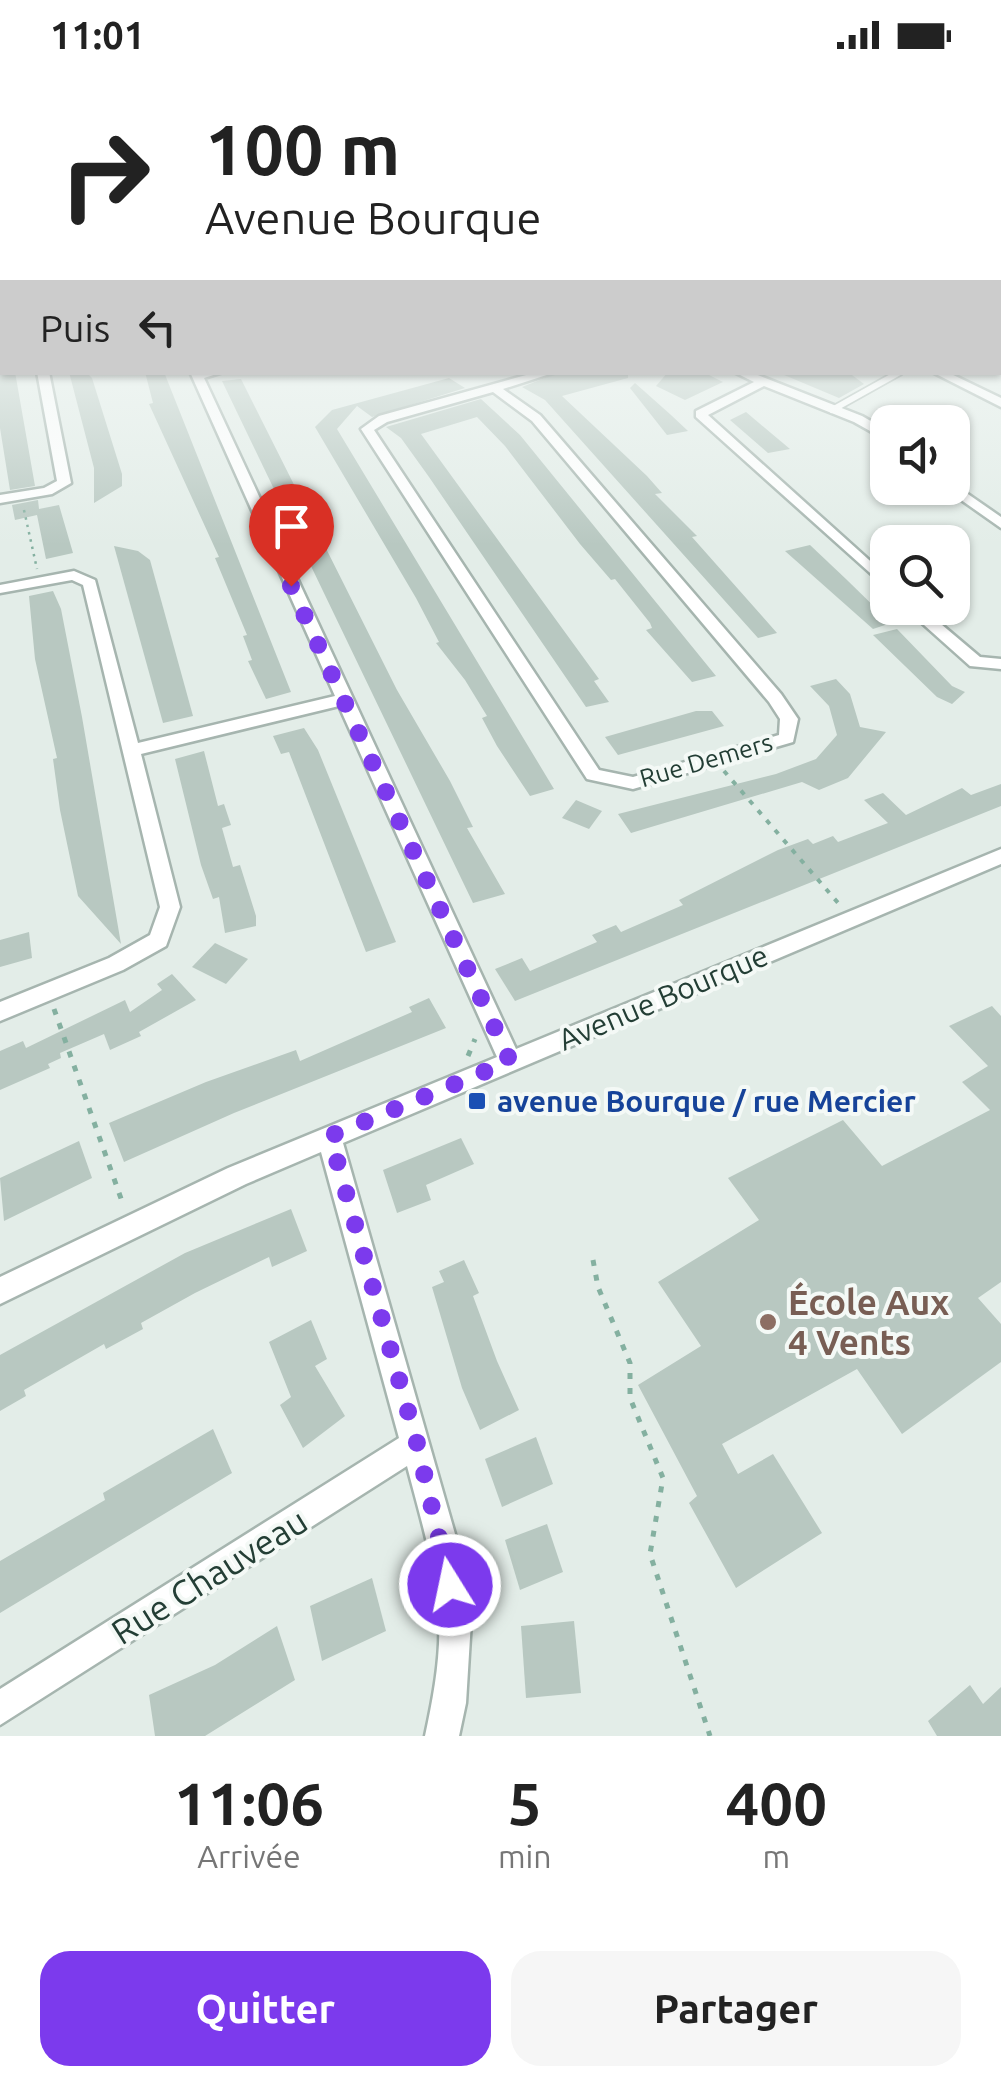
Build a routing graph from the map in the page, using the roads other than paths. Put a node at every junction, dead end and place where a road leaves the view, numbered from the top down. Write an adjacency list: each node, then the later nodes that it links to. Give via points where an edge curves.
1 (46, 390): 12 (street, via 64,483)
2 (203, 390): 19 (street)
3 (493, 390): 4 (street, Rue Demers, via 367,429 593,775 633,783 786,738 790,719 536,418)
4 (497, 390)
5 (748, 390): 15 (street, via 700,414)
6 (782, 390): 10 (street)
7 (868, 390): 10 (lane)
8 (974, 390): 9 (street)
9 (1001, 403)
10 (832, 410): 11 (street)
11 (870, 428)
12 (0, 500)
13 (970, 501): 14 (street)
14 (1001, 524)
15 (870, 569)
16 (0, 589): 20 (street, via 74,575 90,583)
17 (932, 625): 18 (street, via 976,662)
18 (1001, 664)
19 (341, 700): 20 (street); 23 (street)
20 (132, 752): 22 (street, via 170,907 160,940)
21 (1001, 856): 23 (street, Avenue Bourque)
22 (0, 1012)
23 (510, 1061): 24 (street, Avenue Bourque)
24 (330, 1136): 25 (street, Avenue Bourque); 26 (street)
25 (0, 1291)
26 (417, 1443): 27 (street, Rue Chauveau); 28 (street, via 455,1621)
27 (0, 1708)
28 (442, 1736)

